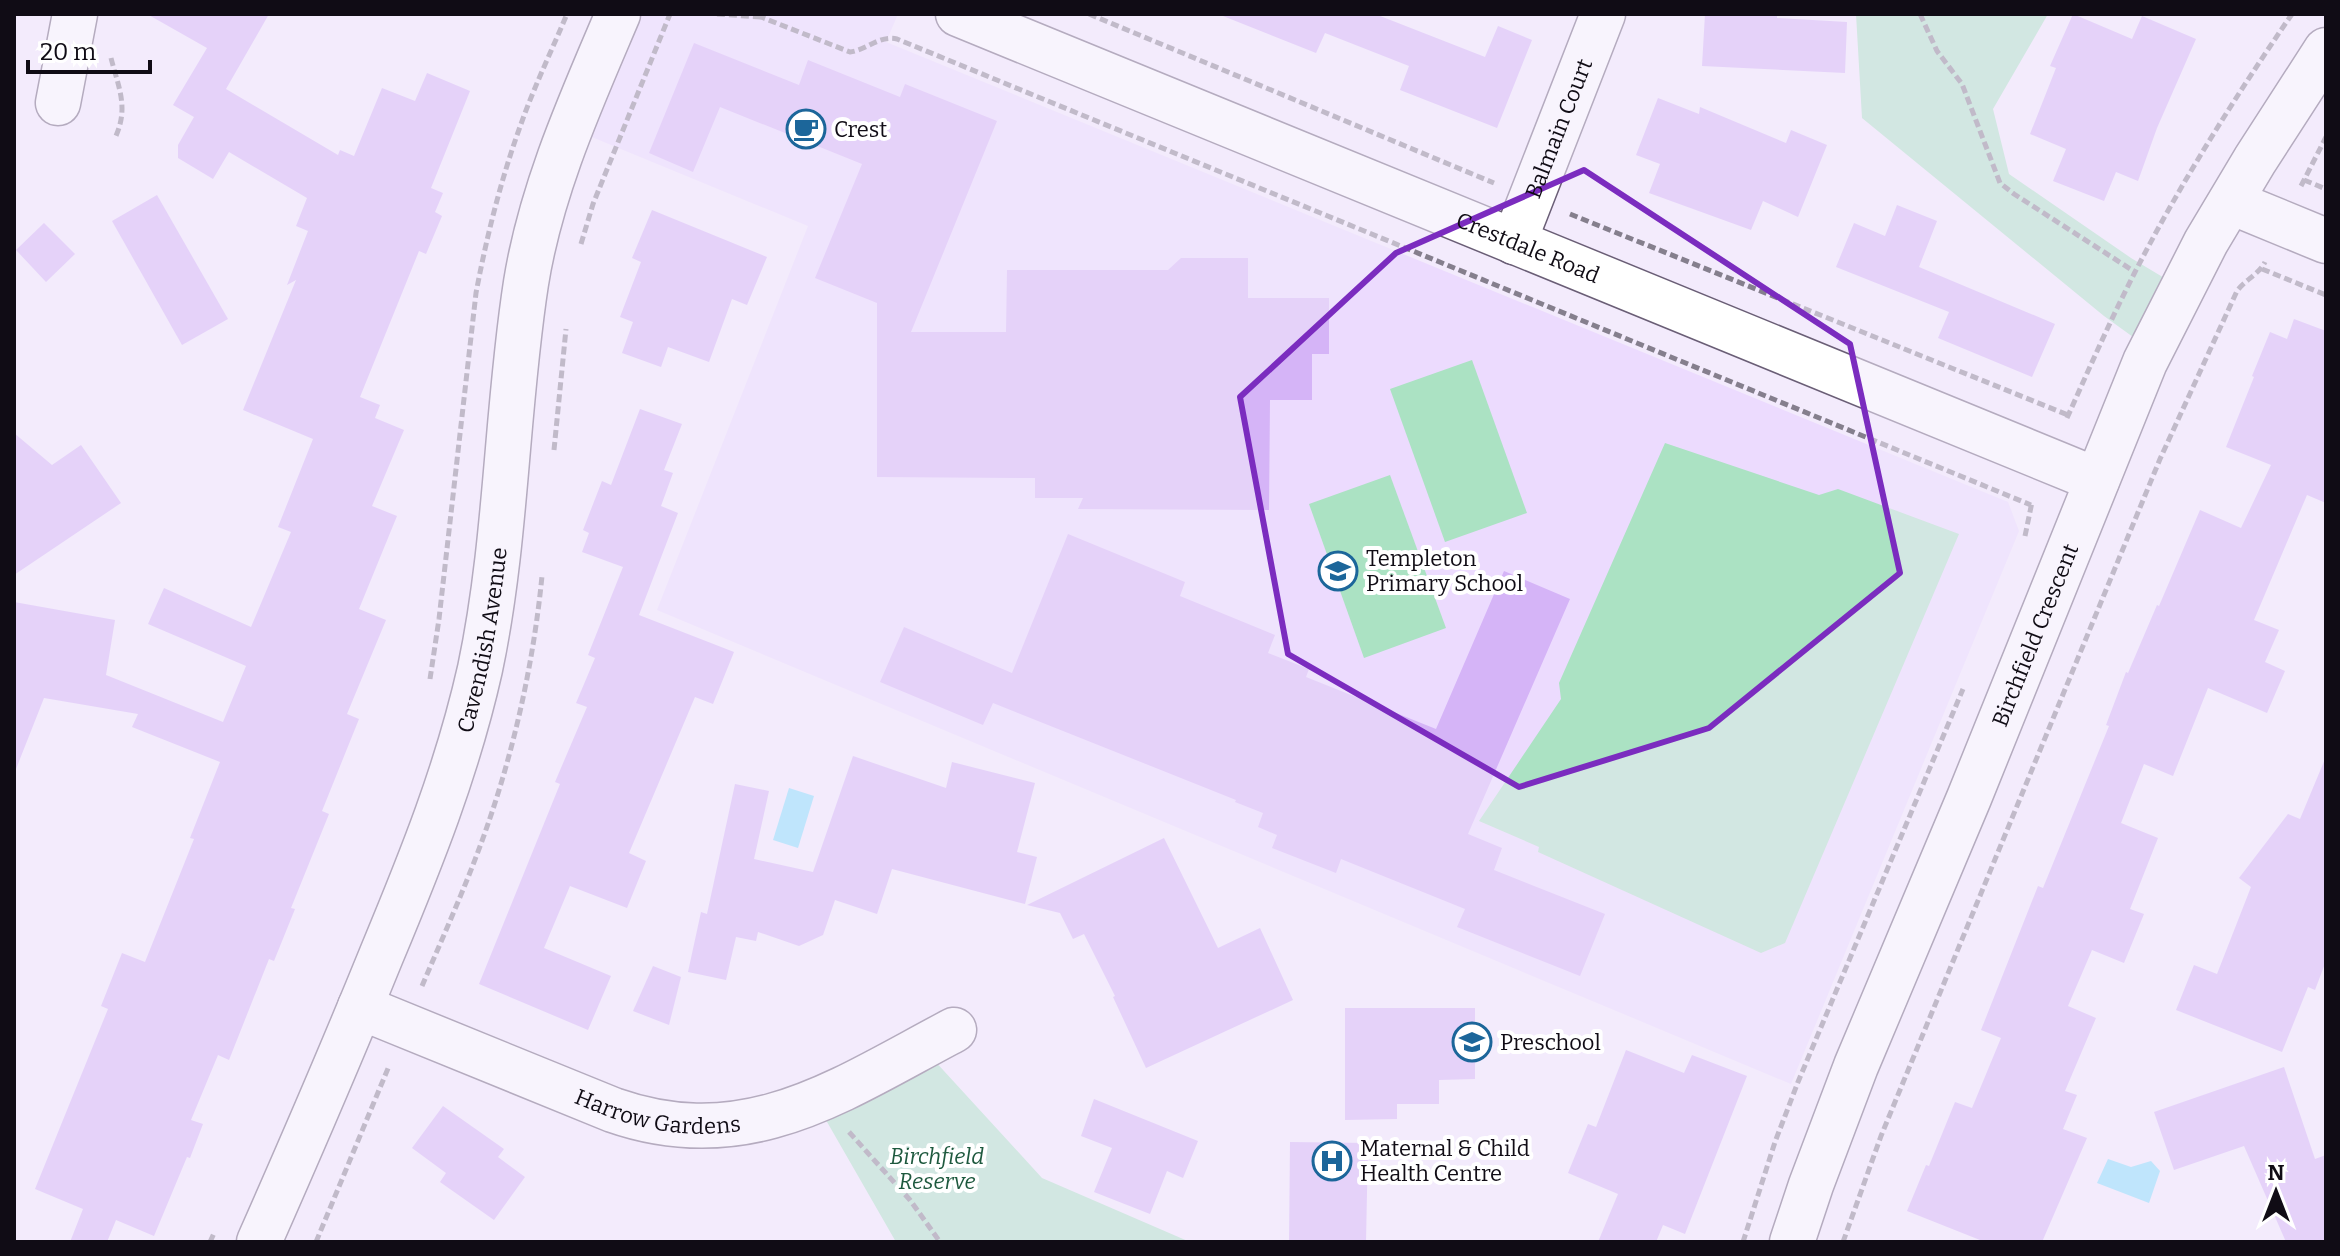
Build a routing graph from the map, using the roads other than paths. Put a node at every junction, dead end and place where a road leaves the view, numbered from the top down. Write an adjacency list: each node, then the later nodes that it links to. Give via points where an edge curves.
1 (75, 14): 7 (street)
2 (618, 14): 12 (street, Cavendish Avenue, via 554,171 529,267 480,669 433,831)
3 (958, 14): 5 (street, Crestdale Road)
4 (1603, 14): 10 (street, Balmain Court)
5 (1013, 24): 10 (street, Crestdale Road)
6 (2326, 50): 8 (street, Birchfield Crescent)
7 (58, 103)
8 (2231, 202): 9 (street); 11 (street, Birchfield Crescent, via 2145,362)
9 (2326, 241)
10 (1514, 242): 11 (street, Crestdale Road)
11 (2097, 480): 15 (street, Birchfield Crescent, via 1856,1066)
12 (360, 1007): 13 (street, Harrow Gardens, via 666,1125 727,1125 789,1112); 14 (street, Cavendish Avenue)
13 (954, 1030)
14 (259, 1242)
15 (1792, 1242)

